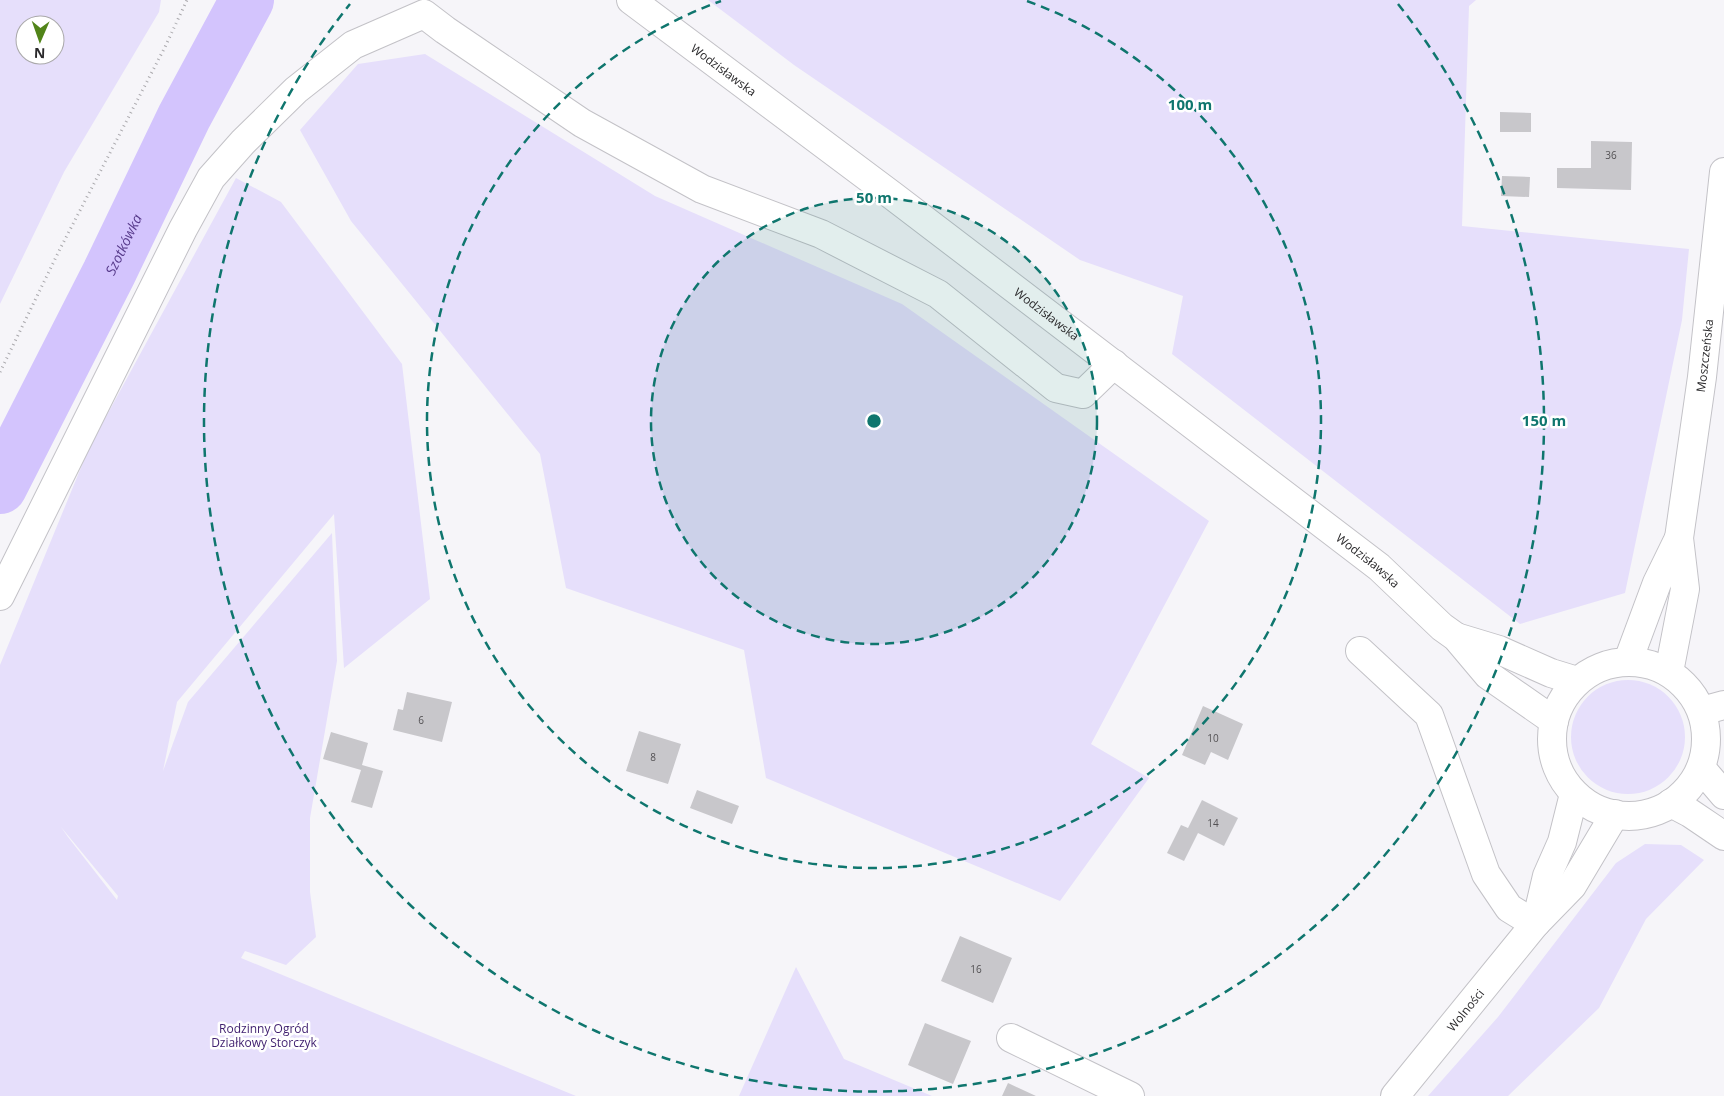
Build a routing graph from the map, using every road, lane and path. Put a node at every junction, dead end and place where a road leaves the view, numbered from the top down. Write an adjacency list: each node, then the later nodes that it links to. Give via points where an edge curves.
1 (187, 0): 5 (path)
2 (631, 0): 4 (main road, Wodzisławska)
3 (1724, 172): 6 (main road, Moszczeńska, via 1702,377)
4 (1114, 364): 7 (main road, via 1083,394 1056,388 938,294 821,234 702,189 582,123 424,14 353,45 296,90 211,178); 8 (main road, Wodzisławska, via 1379,567)
5 (0, 372)
6 (1679, 538): 10 (main road, Moszczeńska, via 1658,582); 11 (main road, Moszczeńska, via 1684,589)
7 (0, 596)
8 (1456, 637): 12 (main road, Wodzisławska, via 1500,650); 14 (main road, Wodzisławska, via 1488,675)
9 (1360, 651): 21 (main road, via 1428,715 1486,874 1509,908)
10 (1628, 661): 11 (main road, via 1650,664); 12 (main road, via 1596,669)
11 (1669, 672): 13 (main road)
12 (1577, 681): 14 (main road, via 1562,699)
13 (1713, 708): 15 (main road, via 1705,722 1706,745)
14 (1554, 721): 16 (main road, via 1552,743 1556,765)
15 (1701, 768): 17 (main road); 18 (main road, via 1689,788)
16 (1574, 794): 19 (main road, via 1593,807); 21 (main road, Wolności)
17 (1724, 795)
18 (1671, 803): 19 (main road, via 1650,813); 20 (main road)
19 (1615, 814): 21 (main road, Wolności, via 1572,886)
20 (1724, 836)
21 (1535, 924): 24 (main road, Wolności)
22 (1011, 1038): 23 (main road)
23 (1130, 1096)
24 (1395, 1096)

